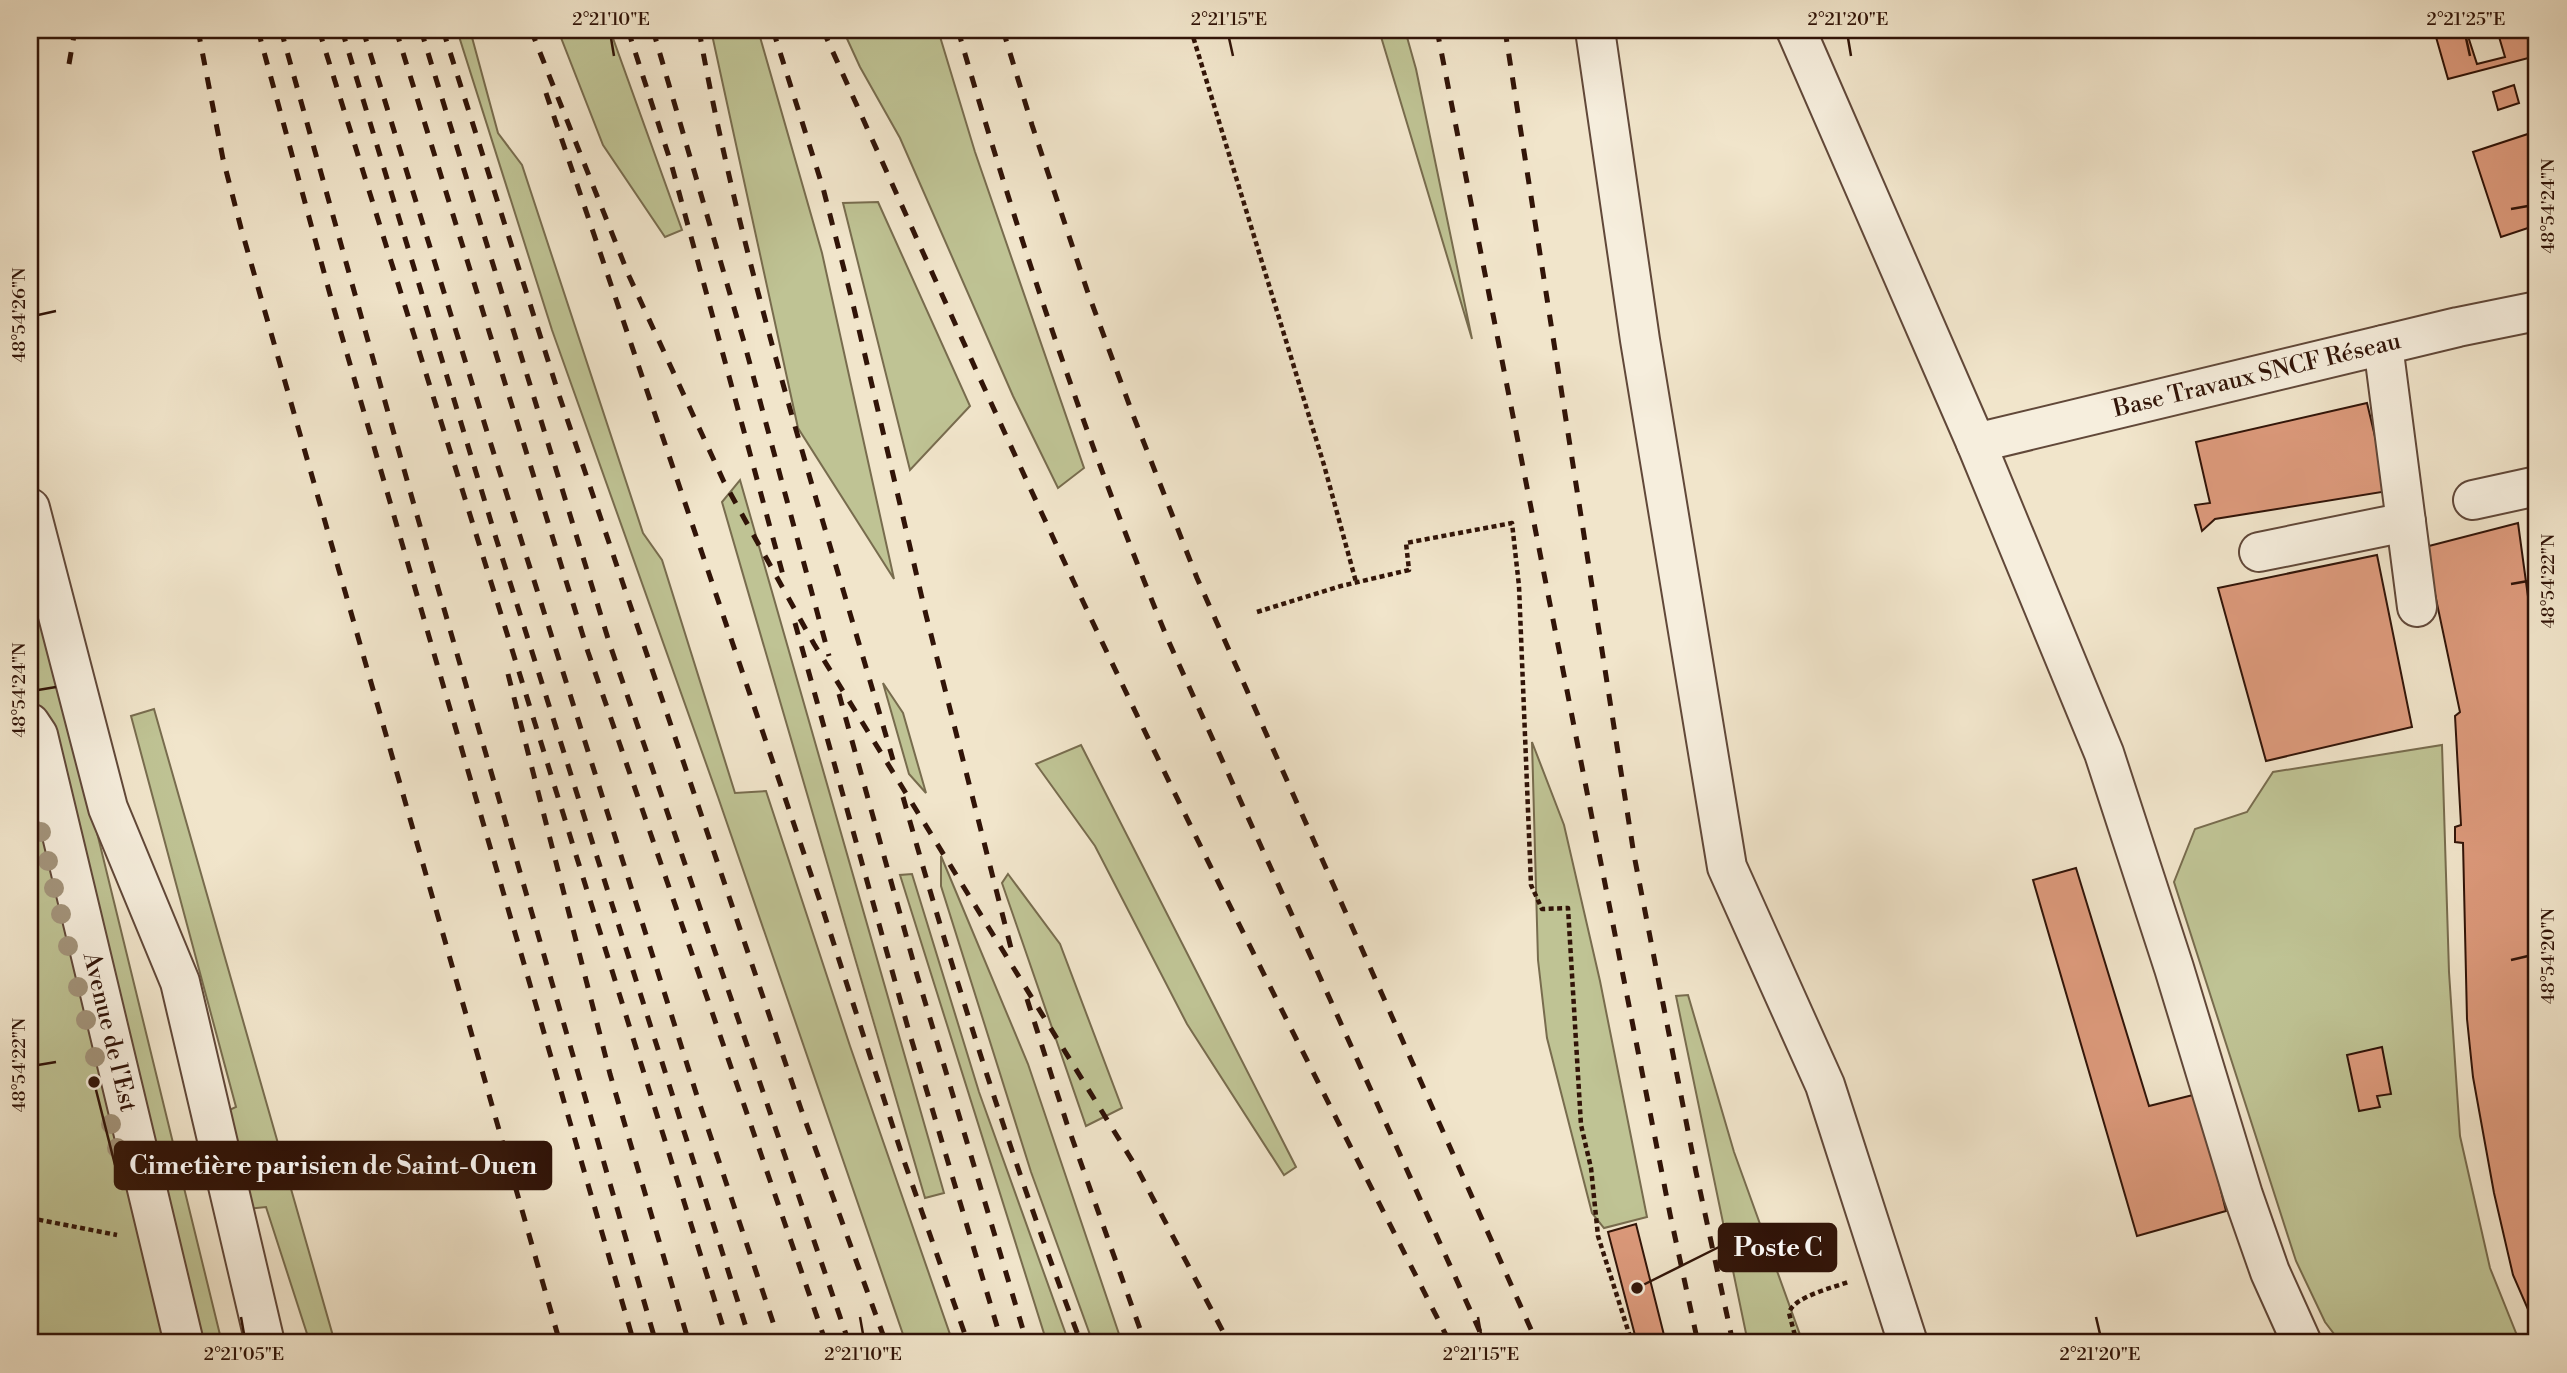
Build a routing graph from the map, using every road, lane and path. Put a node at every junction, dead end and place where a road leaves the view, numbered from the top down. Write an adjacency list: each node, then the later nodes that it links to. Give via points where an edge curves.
1 (1191, 30): 12 (path)
2 (1595, 30): 23 (street, via 1727,867 1825,1085)
3 (1796, 30): 6 (street)
4 (2537, 311): 5 (street, Base Travaux SNCF Réseau)
5 (2383, 345): 6 (street, Base Travaux SNCF Réseau); 10 (street)
6 (1976, 443): 24 (street, via 2104,753 2243,1195)
7 (2537, 486): 8 (street)
8 (2473, 500)
9 (30, 509): 20 (street, via 108,808 180,982)
10 (2406, 522): 11 (street); 13 (street)
11 (2259, 552)
12 (1356, 582): 14 (path); 21 (path, via 1409,570 1406,543 1512,523 1519,586 1531,884 1542,909 1568,908 1581,1125 1598,1236)
13 (2417, 607)
14 (1257, 612)
15 (30, 723): 17 (street, Avenue de l'Est, via 38,735)
16 (30, 1218): 17 (path, via 115,1236)
17 (156, 1226): 19 (street, Avenue de l'Est)
18 (1817, 1294): 22 (path, via 1790,1308)
19 (184, 1343)
20 (265, 1343)
21 (1632, 1343)
22 (1797, 1343)
23 (1908, 1343)
24 (2302, 1343)

